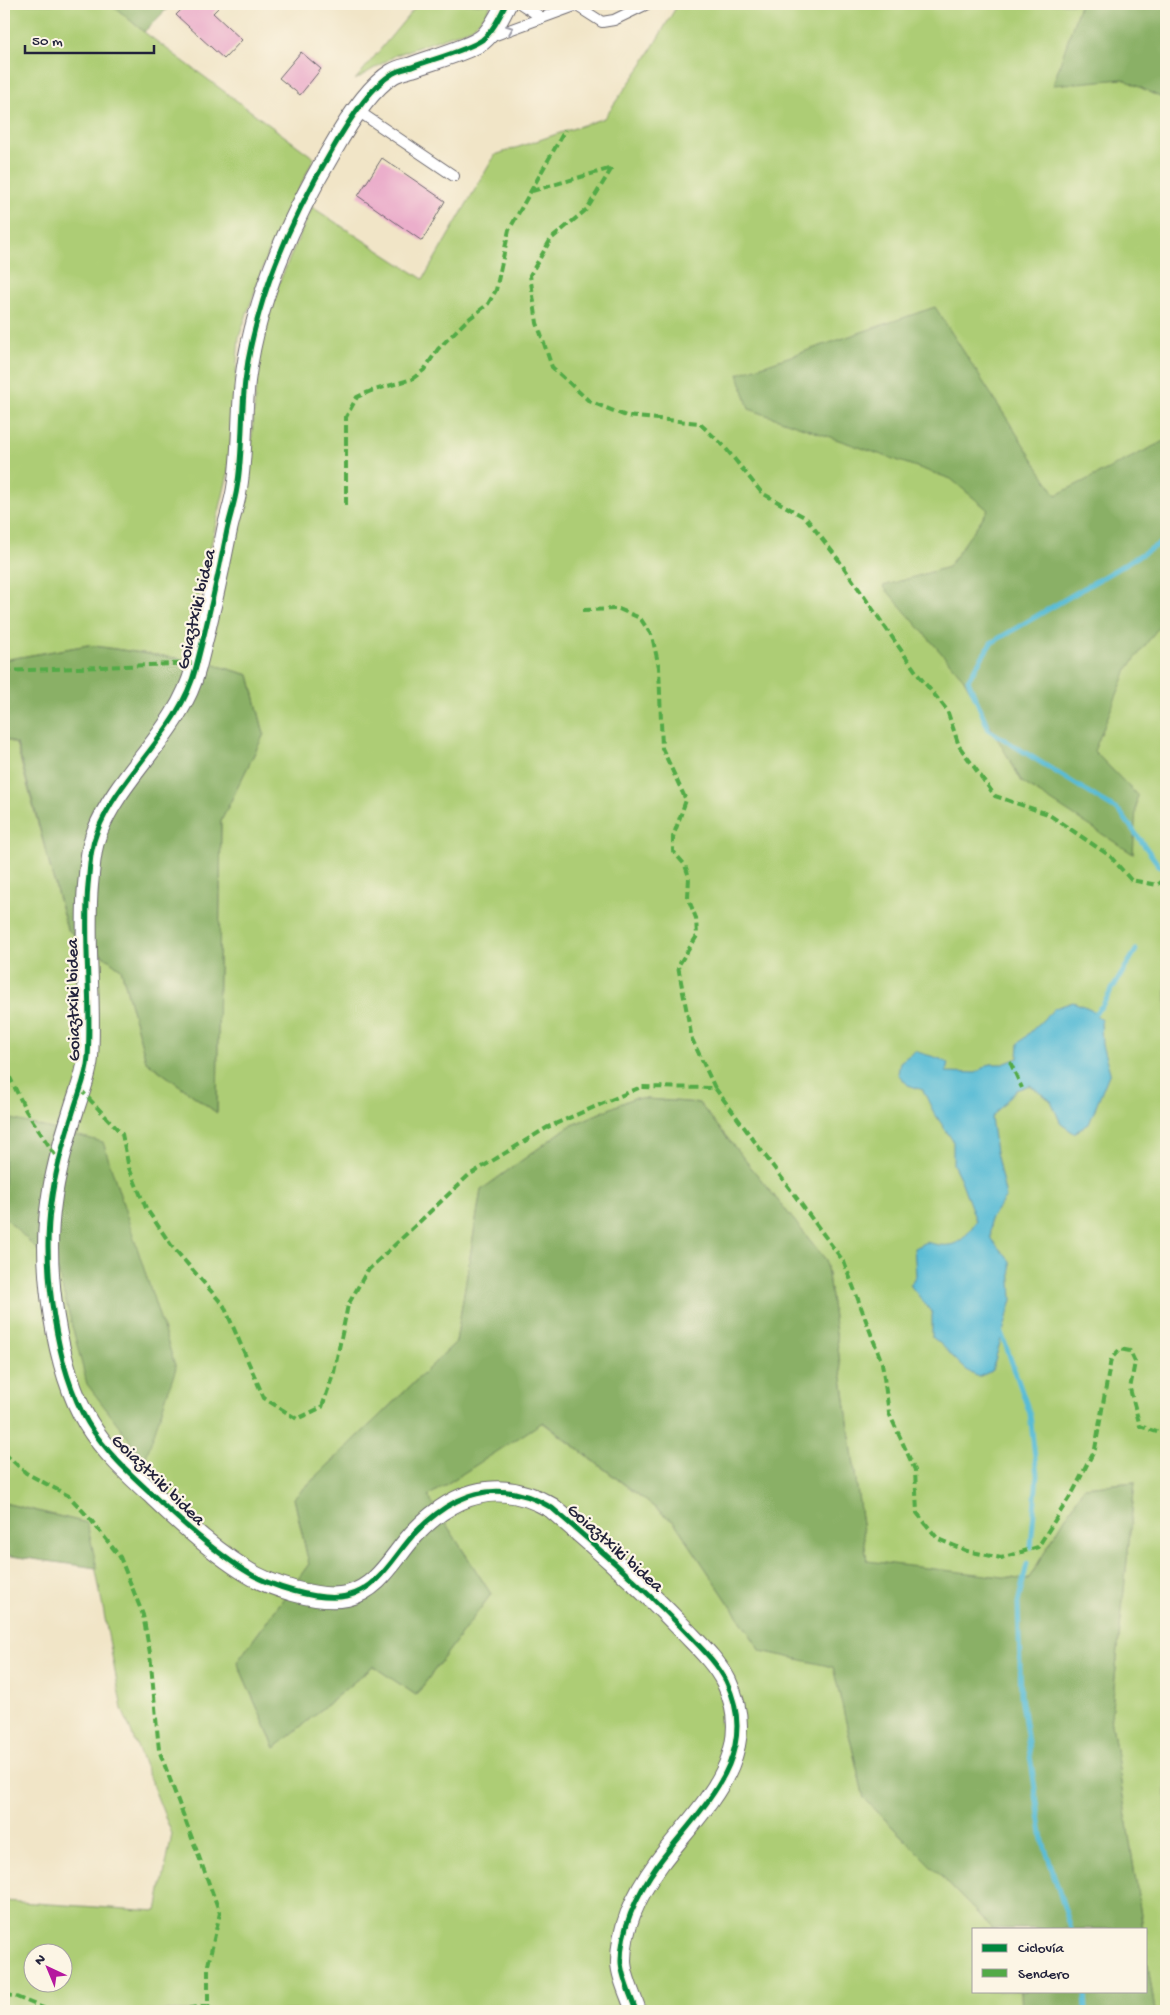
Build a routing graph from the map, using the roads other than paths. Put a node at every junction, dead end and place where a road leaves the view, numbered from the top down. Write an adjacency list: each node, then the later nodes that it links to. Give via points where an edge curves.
1 (506, 4): 6 (street)
2 (522, 4): 5 (lane)
3 (647, 4): 4 (lane, via 614,20 602,22)
4 (579, 5): 5 (lane)
5 (541, 17): 6 (lane, one-way to 5)
6 (480, 42): 7 (street, Goiaztxiki bidea, via 391,74 368,96)
7 (358, 111): 8 (lane); 9 (street, Goiaztxiki bidea, via 332,148 284,247 256,327 246,377 237,488 193,679 170,722 112,802 97,830 91,850 85,915 90,1014 87,1068 64,1142 51,1203 49,1272 69,1383 87,1422 118,1462 172,1513 244,1570 265,1582 296,1592 348,1596 386,1571 415,1532 438,1513 466,1496 511,1491 532,1496 552,1508 659,1604 712,1661 726,1680 734,1702 738,1728 732,1756 722,1783 640,1892 624,1930 621,1963)
8 (454, 176)
9 (636, 2011)

